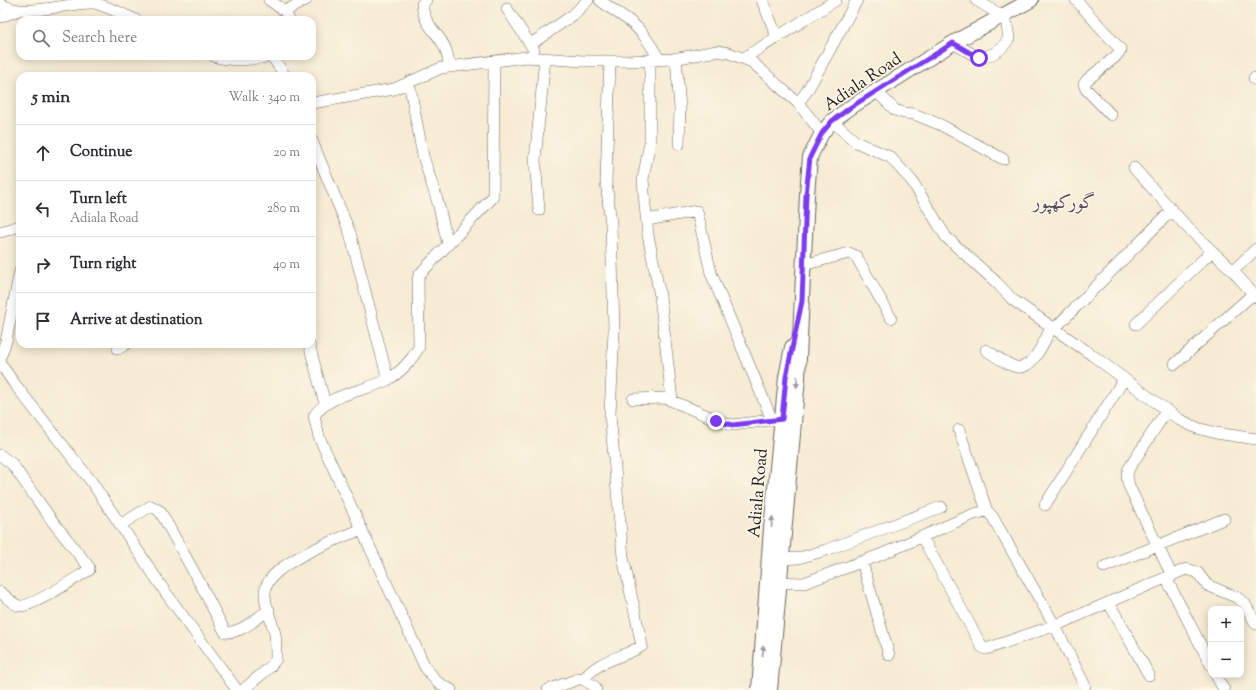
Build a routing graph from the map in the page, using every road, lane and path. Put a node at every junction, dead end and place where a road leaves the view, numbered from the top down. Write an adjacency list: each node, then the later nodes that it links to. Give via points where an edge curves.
1 (269, 0): 17 (street)
2 (306, 0): 17 (street)
3 (426, 0): 29 (street, via 422,4 423,13 445,48)
4 (588, 0): 21 (street, via 573,15)
5 (600, 0): 26 (street, via 629,20 649,41)
6 (762, 0): 19 (street)
7 (836, 0): 19 (street)
8 (857, 0): 34 (street)
9 (976, 0): 15 (street)
10 (1030, 0): 15 (main road, Adiala Road)
11 (1076, 0): 35 (street, via 1121,50 1084,84)
12 (2, 6): 14 (street)
13 (507, 9): 21 (street)
14 (19, 10): 16 (street, via 93,3); 18 (street)
15 (1004, 15): 20 (main road, Adiala Road); 20 (street, via 1009,38 990,55 979,58)
16 (126, 16)
17 (287, 16)
18 (0, 17)
19 (777, 37): 24 (street)
20 (953, 43): 32 (main road, Adiala Road)
21 (531, 44): 22 (street)
22 (542, 58): 27 (street); 28 (street); 42 (street, via 535,160)
23 (676, 58): 24 (street, via 717,51); 26 (street); 38 (street, via 680,109)
24 (744, 58): 34 (street, via 752,62)
25 (275, 60): 30 (street)
26 (655, 60): 28 (street); 44 (street, via 650,142 643,179)
27 (494, 61): 29 (street); 47 (street, via 493,197)
28 (610, 61): 95 (street, via 606,176 611,224 614,330 610,414 623,557 642,646 592,668)
29 (450, 67): 31 (street, via 441,68)
30 (282, 72)
31 (409, 82): 33 (street, via 394,89); 47 (street, via 423,156)
32 (876, 91): 36 (main road, Adiala Road); 40 (street, via 896,110 914,114 941,126)
33 (316, 101)
34 (798, 103): 37 (street)
35 (1111, 115)
36 (832, 121): 37 (main road, Adiala Road); 57 (street, via 856,142 890,157 912,181 946,237 1013,300)
37 (822, 133): 50 (main road, Adiala Road, via 810,157)
38 (679, 144)
39 (316, 150): 64 (street, via 350,233)
40 (1003, 159)
41 (1134, 168): 43 (street)
42 (539, 210)
43 (1172, 210): 49 (street); 57 (street)
44 (646, 220): 66 (street, via 660,296); 69 (street, via 697,210 711,274)
45 (16, 227): 46 (street)
46 (0, 232)
47 (448, 244): 64 (street, via 419,275 419,348 402,369)
48 (1256, 249): 51 (street)
49 (1212, 251): 51 (street); 56 (street)
50 (804, 265): 54 (main road, Adiala Road); 55 (street, via 849,253 856,256)
51 (1233, 271): 53 (street)
52 (16, 291): 60 (street)
53 (1255, 295): 62 (street)
54 (802, 301): 69 (main road, Adiala Road); 81 (main road, Adiala Road, one-way to 81, via 798,378)
55 (891, 318)
56 (1136, 324)
57 (1052, 329): 59 (street, via 1034,358 1022,367 1014,367); 63 (street)
58 (310, 348): 67 (street)
59 (986, 350)
60 (0, 358)
61 (0, 363): 77 (street, via 91,482)
62 (1175, 364)
63 (1124, 379): 68 (street); 73 (street)
64 (388, 380): 67 (street)
65 (633, 399): 66 (street)
66 (672, 400): 69 (street, via 727,424)
67 (324, 404): 78 (street, via 314,416 315,424)
68 (1167, 410): 71 (street, via 1197,428); 80 (street, via 1128,470 1127,478)
69 (777, 419): 85 (main road, Adiala Road, one-way to 69)
70 (959, 430): 75 (street)
71 (1256, 438)
72 (0, 455): 86 (street, via 12,464 89,567 89,570 55,592 25,605 14,604)
73 (1045, 505)
74 (941, 507): 81 (street, via 826,550 798,558)
75 (987, 511): 79 (street, via 974,514); 90 (street)
76 (1224, 519): 80 (street)
77 (120, 525): 88 (street, via 151,506 160,511 225,632 240,629); 97 (street)
78 (362, 529): 88 (street, via 292,560 274,573 266,584 264,593); 99 (street, via 425,667 441,686)
79 (922, 537): 82 (street); 90 (street, via 982,647 986,649)
80 (1157, 545): 83 (street); 84 (street)
81 (781, 559): 85 (main road, Adiala Road)
82 (862, 562): 85 (street, via 804,583); 91 (street)
83 (1104, 567)
84 (1169, 577): 87 (street); 89 (street, via 1186,569 1197,572 1207,585 1238,598 1245,604); 92 (street)
85 (773, 582): 102 (main road, Adiala Road, one-way to 85); 103 (main road, Adiala Road)
86 (0, 592)
87 (1108, 603): 90 (street); 93 (street)
88 (269, 610): 98 (street, via 275,635 276,659)
89 (1256, 624)
90 (1055, 626): 96 (street)
91 (889, 656)
92 (1208, 659)
93 (1149, 675)
94 (1218, 678): 104 (street)
95 (584, 679): 100 (street); 101 (street)
96 (1085, 686)
97 (237, 690)
98 (243, 690)
99 (452, 690)
100 (548, 690)
101 (596, 690)
102 (759, 690)
103 (770, 690)
104 (1224, 690)

